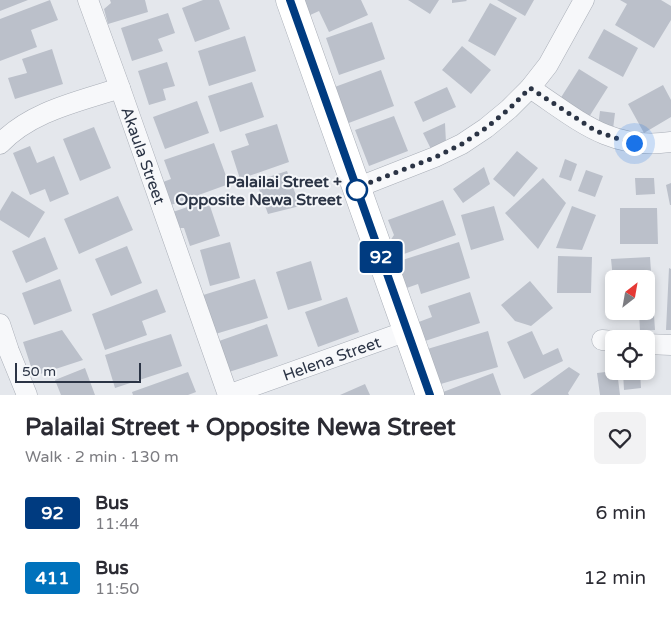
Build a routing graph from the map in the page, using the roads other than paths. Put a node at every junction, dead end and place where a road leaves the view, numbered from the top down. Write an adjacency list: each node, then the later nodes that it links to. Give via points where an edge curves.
1 (88, 0): 4 (street, Akaula Street)
2 (290, 0): 8 (street)
3 (584, 0): 5 (street, via 548,65)
4 (120, 88): 7 (street, via 29,120); 15 (street, Akaula Street)
5 (530, 88): 6 (street, via 608,136 648,144); 8 (street, via 486,128 462,144)
6 (671, 142)
7 (0, 144)
8 (356, 188): 10 (street)
9 (0, 324): 13 (street)
10 (407, 331): 15 (street, Helena Street); 16 (street)
11 (655, 344): 12 (street)
12 (671, 345)
13 (6, 357): 14 (street)
14 (27, 395)
15 (228, 395)
16 (430, 395)

